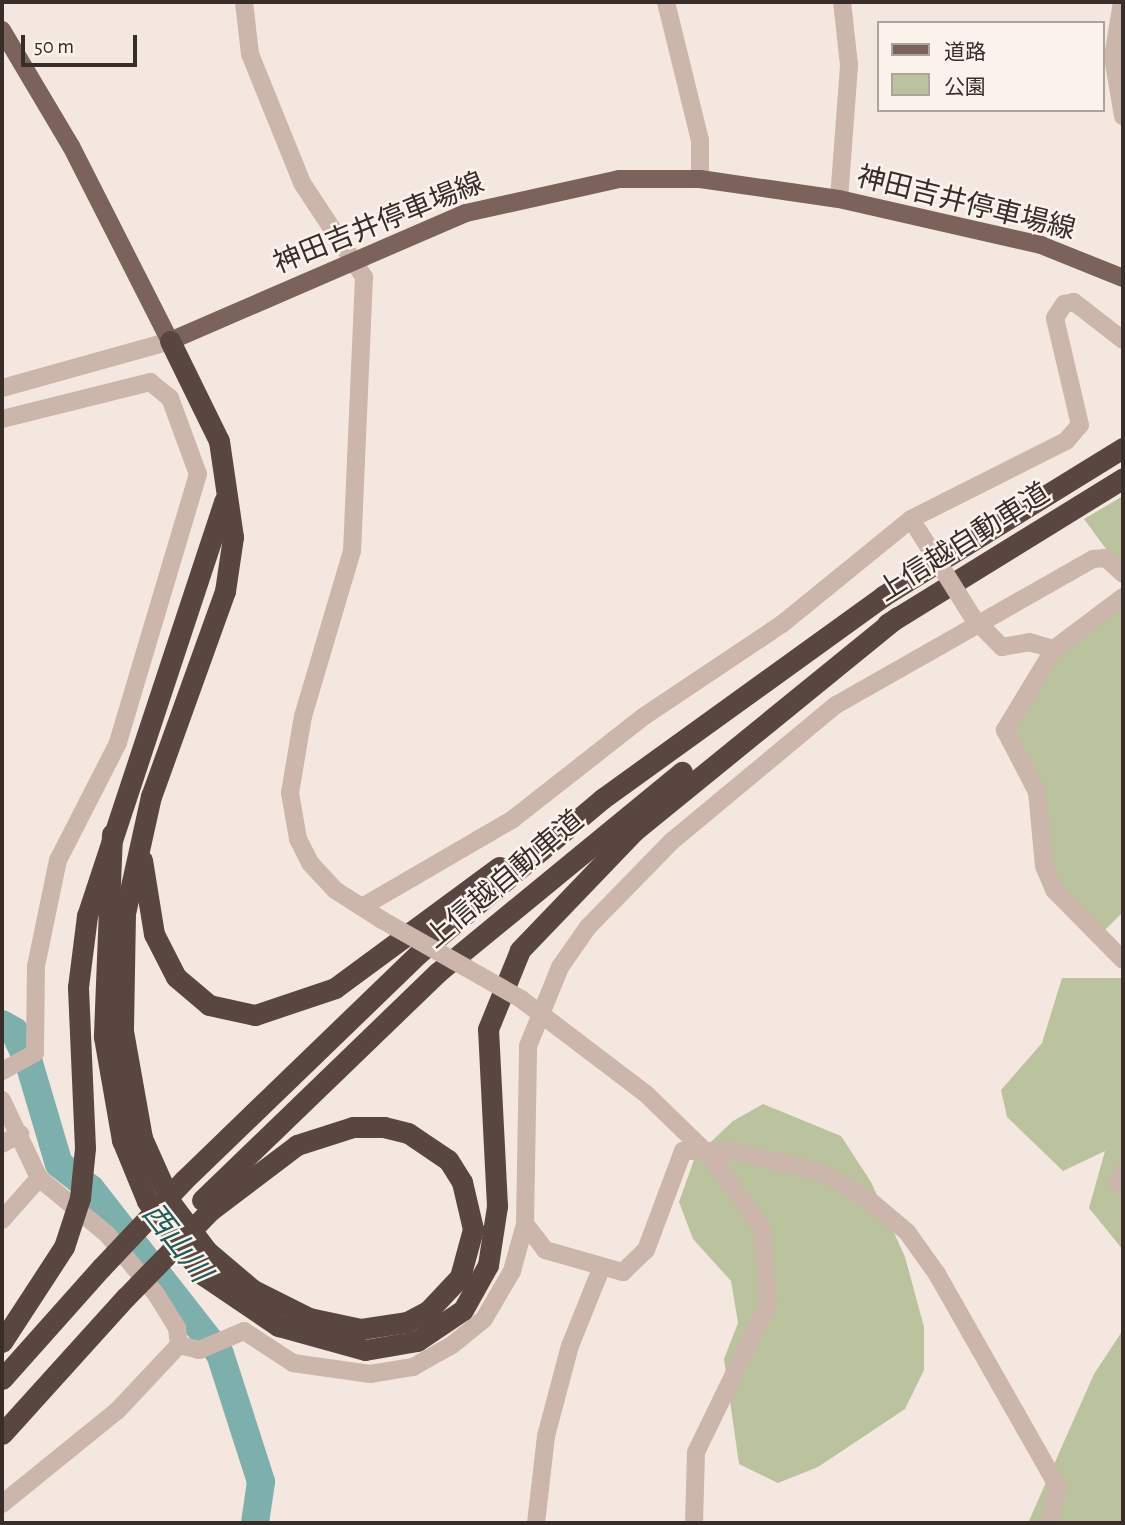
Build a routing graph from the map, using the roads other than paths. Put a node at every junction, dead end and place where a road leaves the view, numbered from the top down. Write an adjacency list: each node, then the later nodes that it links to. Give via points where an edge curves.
1 (244, 2): 9 (street, via 250,54 302,183)
2 (666, 2): 7 (street, via 699,140)
3 (842, 2): 8 (street, via 849,65)
4 (1122, 2): 6 (street, via 1112,57)
5 (2, 30): 12 (main road, via 71,146)
6 (1123, 116)
7 (700, 178): 8 (main road, 神田吉井停車場線); 9 (main road, 神田吉井停車場線, via 619,180 519,197)
8 (839, 199): 10 (main road, 神田吉井停車場線, via 1041,244)
9 (352, 260): 12 (main road, 神田吉井停車場線); 27 (street, via 364,277 365,298 356,369 352,551 303,716 290,793 298,839 310,863)
10 (1123, 278)
11 (1123, 340): 18 (street, via 1074,302 1057,309 1080,425 1045,455)
12 (170, 341): 13 (street); 16 (highway, via 212,421)
13 (2, 388)
14 (2, 419): 30 (street, via 150,382 170,398 198,474 118,743 58,860 36,966 35,1053)
15 (1123, 448): 24 (highway, 上信越自動車道)
16 (225, 463): 25 (highway, via 233,525 225,591); 26 (highway, via 214,543)
17 (1123, 478): 21 (highway, 上信越自動車道)
18 (915, 524): 22 (street, bridge); 27 (street, via 782,624 643,717 513,819)
19 (1123, 575): 22 (street, via 1106,558 1093,559)
20 (1123, 597): 23 (street)
21 (897, 617): 26 (highway, via 634,831 520,950 488,1029 497,1206 488,1265 463,1310 418,1341 365,1350 278,1326 203,1275 147,1201 122,1140 104,1037); 36 (highway, 上信越自動車道, via 698,760 530,894 356,1048)
22 (976, 621): 23 (street, via 1002,647 1029,642); 29 (street, via 836,705 672,841 588,928 561,967)
23 (1054, 649): 28 (street, via 1016,705 1005,730 1008,747 1037,792 1044,866 1054,890)
24 (785, 663): 25 (highway, via 704,713 360,971 283,1010 255,1015 209,1005 163,956 143,882); 43 (highway, 上信越自動車道, bridge, via 512,873 337,1030 184,1180)
25 (151, 796): 36 (highway, via 125,913 123,1031 142,1138 186,1226 253,1290 309,1318 361,1329 407,1322 446,1296 470,1254 473,1229 462,1181 448,1160 408,1133 384,1127 354,1127 297,1145)
26 (112, 834): 41 (highway, bridge, via 82,950 85,1147 80,1198 64,1247)
27 (362, 906): 29 (street, bridge)
28 (1123, 960)
29 (545, 1014): 34 (street); 38 (street, via 528,1046)
30 (2, 1071)
31 (2, 1100): 32 (street)
32 (20, 1134): 33 (street); 35 (street)
33 (2, 1143)
34 (705, 1151): 39 (street, via 683,1151 639,1263 622,1272); 48 (street, via 762,1229 769,1279 760,1329 696,1452); 49 (street, via 733,1151 821,1172 907,1232 1048,1465 1058,1487)
35 (39, 1178): 37 (street); 42 (street, via 107,1234 156,1294 177,1328)
36 (207, 1205): 40 (highway, 上信越自動車道)
37 (2, 1220)
38 (525, 1224): 39 (street, via 545,1250); 42 (street, via 512,1271 484,1319 413,1367 329,1373 293,1363 244,1331 199,1350)
39 (601, 1269): 47 (street, via 570,1346 545,1436)
40 (123, 1292): 44 (highway, 上信越自動車道); 45 (highway)
41 (2, 1342)
42 (179, 1345): 46 (street, via 117,1411)
43 (2, 1379)
44 (2, 1420)
45 (2, 1434)
46 (2, 1504)
47 (536, 1523)
48 (694, 1523)
49 (1050, 1523)

